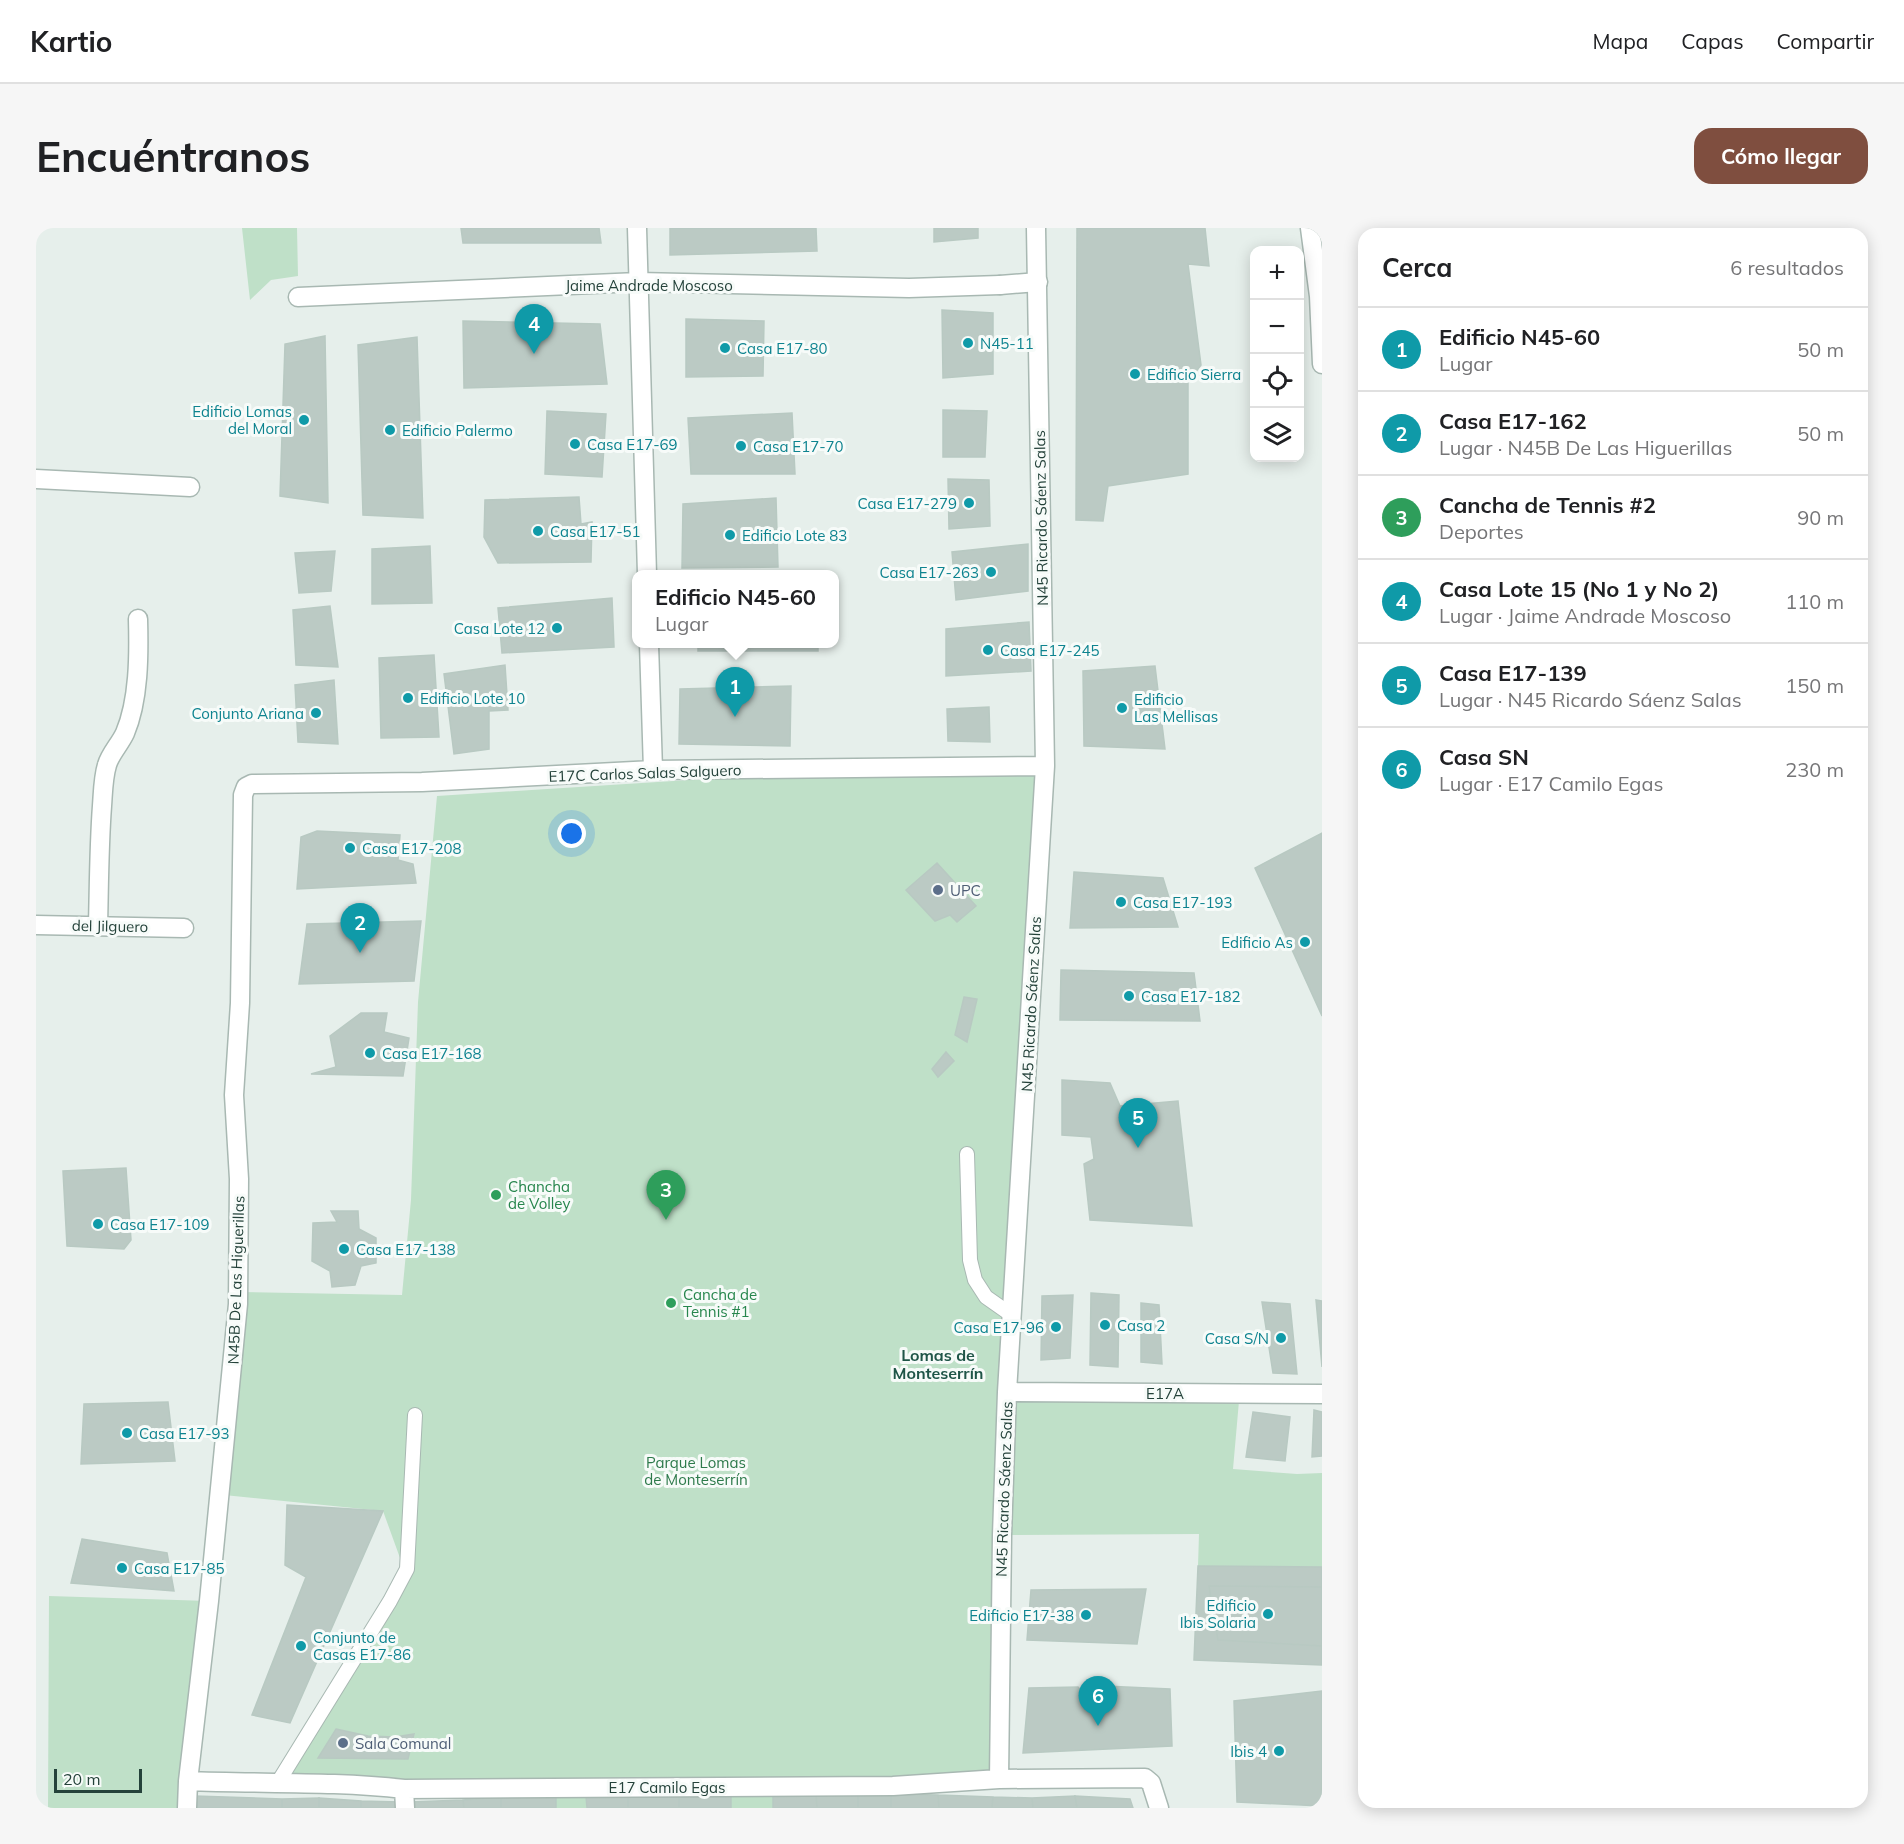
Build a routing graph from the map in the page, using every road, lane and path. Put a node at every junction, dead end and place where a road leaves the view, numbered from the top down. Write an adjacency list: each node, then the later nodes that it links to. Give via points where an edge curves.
1 (637, 228): 4 (street)
2 (1036, 228): 5 (street, N45 Ricardo Sáenz Salas)
3 (1310, 228): 7 (street)
4 (638, 282): 5 (street, Jaime Andrade Moscoso, via 909,288); 6 (street, Jaime Andrade Moscoso); 10 (street)
5 (1038, 282): 13 (street, N45 Ricardo Sáenz Salas)
6 (298, 297)
7 (1322, 364)
8 (36, 479): 9 (street)
9 (190, 487)
10 (647, 570)
11 (138, 619): 17 (street, via 138,665 131,711 126,732 107,764 103,788)
12 (649, 648): 14 (street)
13 (1045, 766): 14 (street, E17C Carlos Salas Salguero); 20 (street, N45 Ricardo Sáenz Salas)
14 (653, 770): 15 (street, E17C Carlos Salas Salguero)
15 (246, 787): 25 (street, N45B De Las Higuerillas, via 234,1095 239,1179 238,1304)
16 (36, 925): 17 (street, del Jilguero)
17 (98, 926): 18 (street, del Jilguero)
18 (184, 928)
19 (967, 1154): 20 (lane, via 970,1260 975,1280 986,1297)
20 (1013, 1316): 21 (street, N45 Ricardo Sáenz Salas)
21 (1007, 1392): 22 (street, E17A); 24 (street, N45 Ricardo Sáenz Salas)
22 (1322, 1394)
23 (415, 1415): 26 (lane, via 407,1569)
24 (999, 1779): 27 (street, E17 Camilo Egas, via 893,1786); 30 (street, E17 Camilo Egas, via 1145,1778 1151,1783)
25 (188, 1781): 26 (street, E17 Camilo Egas); 28 (street, N45B De Las Higuerillas)
26 (277, 1784): 27 (street, E17 Camilo Egas, via 360,1784)
27 (404, 1789): 29 (street)
28 (186, 1808)
29 (405, 1808)
30 (1159, 1808)

